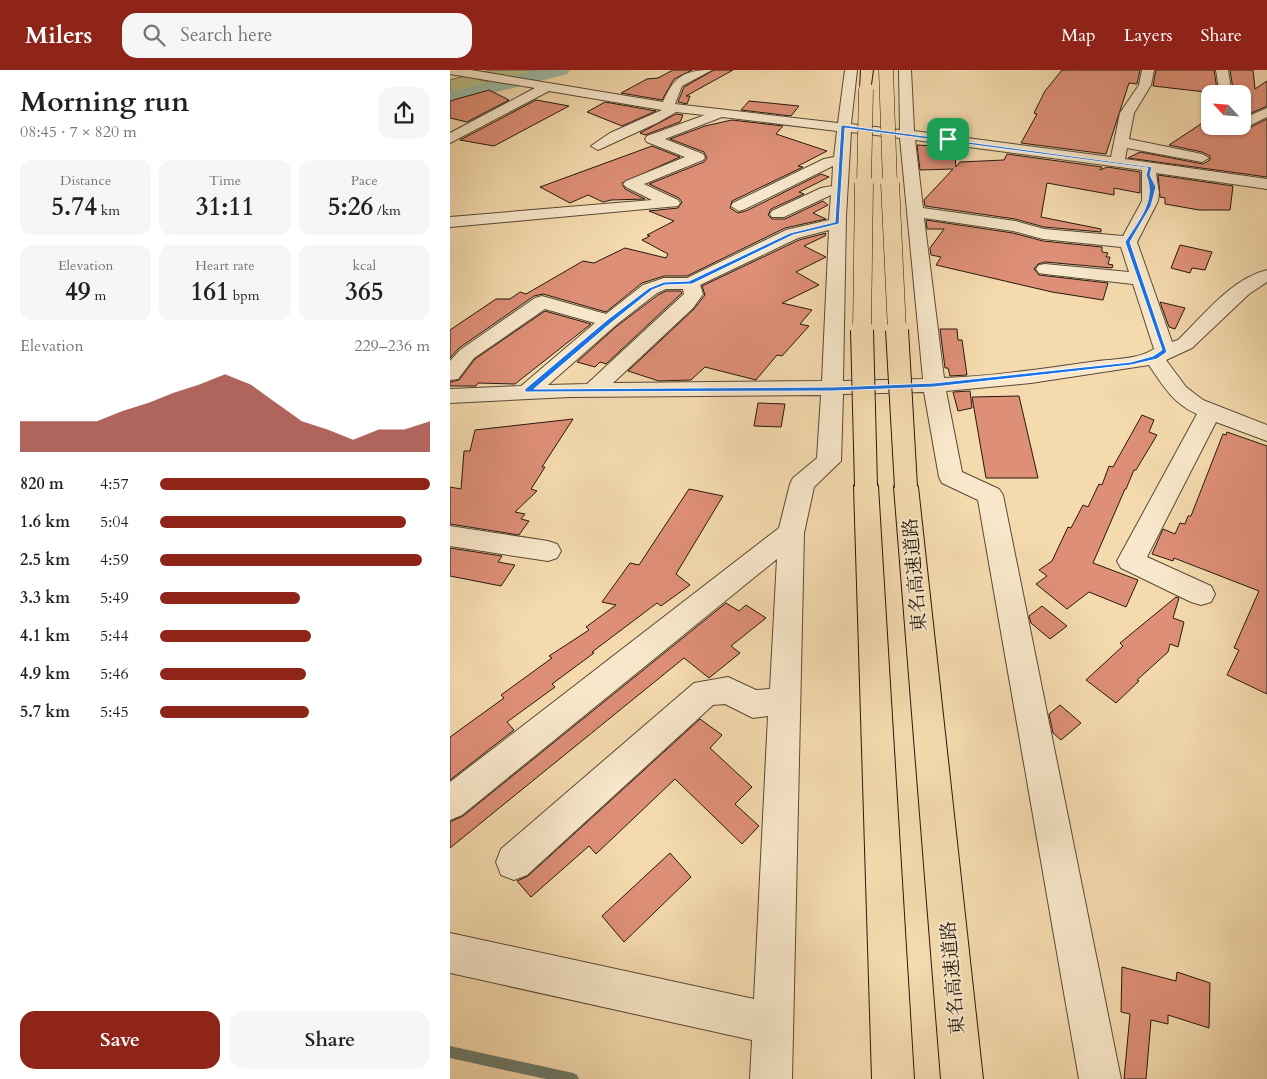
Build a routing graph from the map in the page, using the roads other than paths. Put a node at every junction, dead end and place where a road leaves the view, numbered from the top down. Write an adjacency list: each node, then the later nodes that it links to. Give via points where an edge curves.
1 (450, 70): 10 (street)
2 (706, 70): 12 (street, via 676,84)
3 (851, 70): 16 (street)
4 (867, 70): 57 (highway, bridge, via 861,310)
5 (1148, 70): 19 (street, via 1145,84 1127,113)
6 (1222, 70): 9 (street)
7 (902, 71): 17 (street); 58 (highway, 東名高速道路, bridge, via 892,254 906,487)
8 (618, 84): 11 (street)
9 (1224, 85)
10 (545, 88): 11 (street); 18 (street)
11 (653, 104): 12 (street)
12 (671, 107): 14 (street); 20 (street, via 661,117 609,138)
13 (1267, 112): 15 (street)
14 (723, 113): 16 (street); 30 (street, via 652,138 698,157 631,184 672,202)
15 (1251, 120)
16 (843, 126): 17 (street); 21 (street)
17 (907, 134): 22 (street); 28 (street)
18 (450, 139)
19 (1122, 143): 22 (street); 24 (street, via 1246,168)
20 (598, 146)
21 (841, 161): 26 (street); 27 (street, via 829,162)
22 (1116, 162): 23 (street)
23 (1150, 168): 24 (street); 32 (street, via 1148,175 1154,187 1149,206)
24 (1248, 181): 25 (street)
25 (1267, 184)
26 (839, 190): 29 (street, via 827,191); 31 (street)
27 (739, 206)
28 (915, 212): 32 (street, via 1015,226 1043,234); 40 (street)
29 (778, 214)
30 (450, 222)
31 (837, 223): 36 (street, via 792,234); 42 (street)
32 (1128, 242): 35 (street)
33 (1044, 269): 35 (street)
34 (1267, 276): 38 (street, via 1242,290 1185,344)
35 (1140, 279): 38 (street)
36 (690, 283): 37 (street, via 664,284 650,289); 41 (street, via 694,294 686,304)
37 (609, 321): 39 (street, via 542,302 467,354); 43 (street)
38 (1160, 354): 40 (street, via 1131,364); 45 (street, via 1178,392)
39 (450, 374)
40 (934, 385): 42 (street); 59 (street, via 951,477 990,495)
41 (594, 388): 42 (street); 43 (street)
42 (833, 389): 47 (street, via 829,461 802,484)
43 (528, 391): 44 (street)
44 (450, 396)
45 (1210, 411): 46 (street); 50 (street, via 1131,561)
46 (1267, 434)
47 (791, 533): 51 (street); 52 (street)
48 (450, 536): 49 (street)
49 (548, 551)
50 (1201, 594)
51 (784, 701): 53 (street, via 754,704 728,690 705,693); 55 (street)
52 (450, 803)
53 (514, 862)
54 (450, 953): 55 (street)
55 (773, 1024): 56 (street)
56 (771, 1079)
57 (893, 1079)
58 (962, 1079)
59 (1100, 1079)

